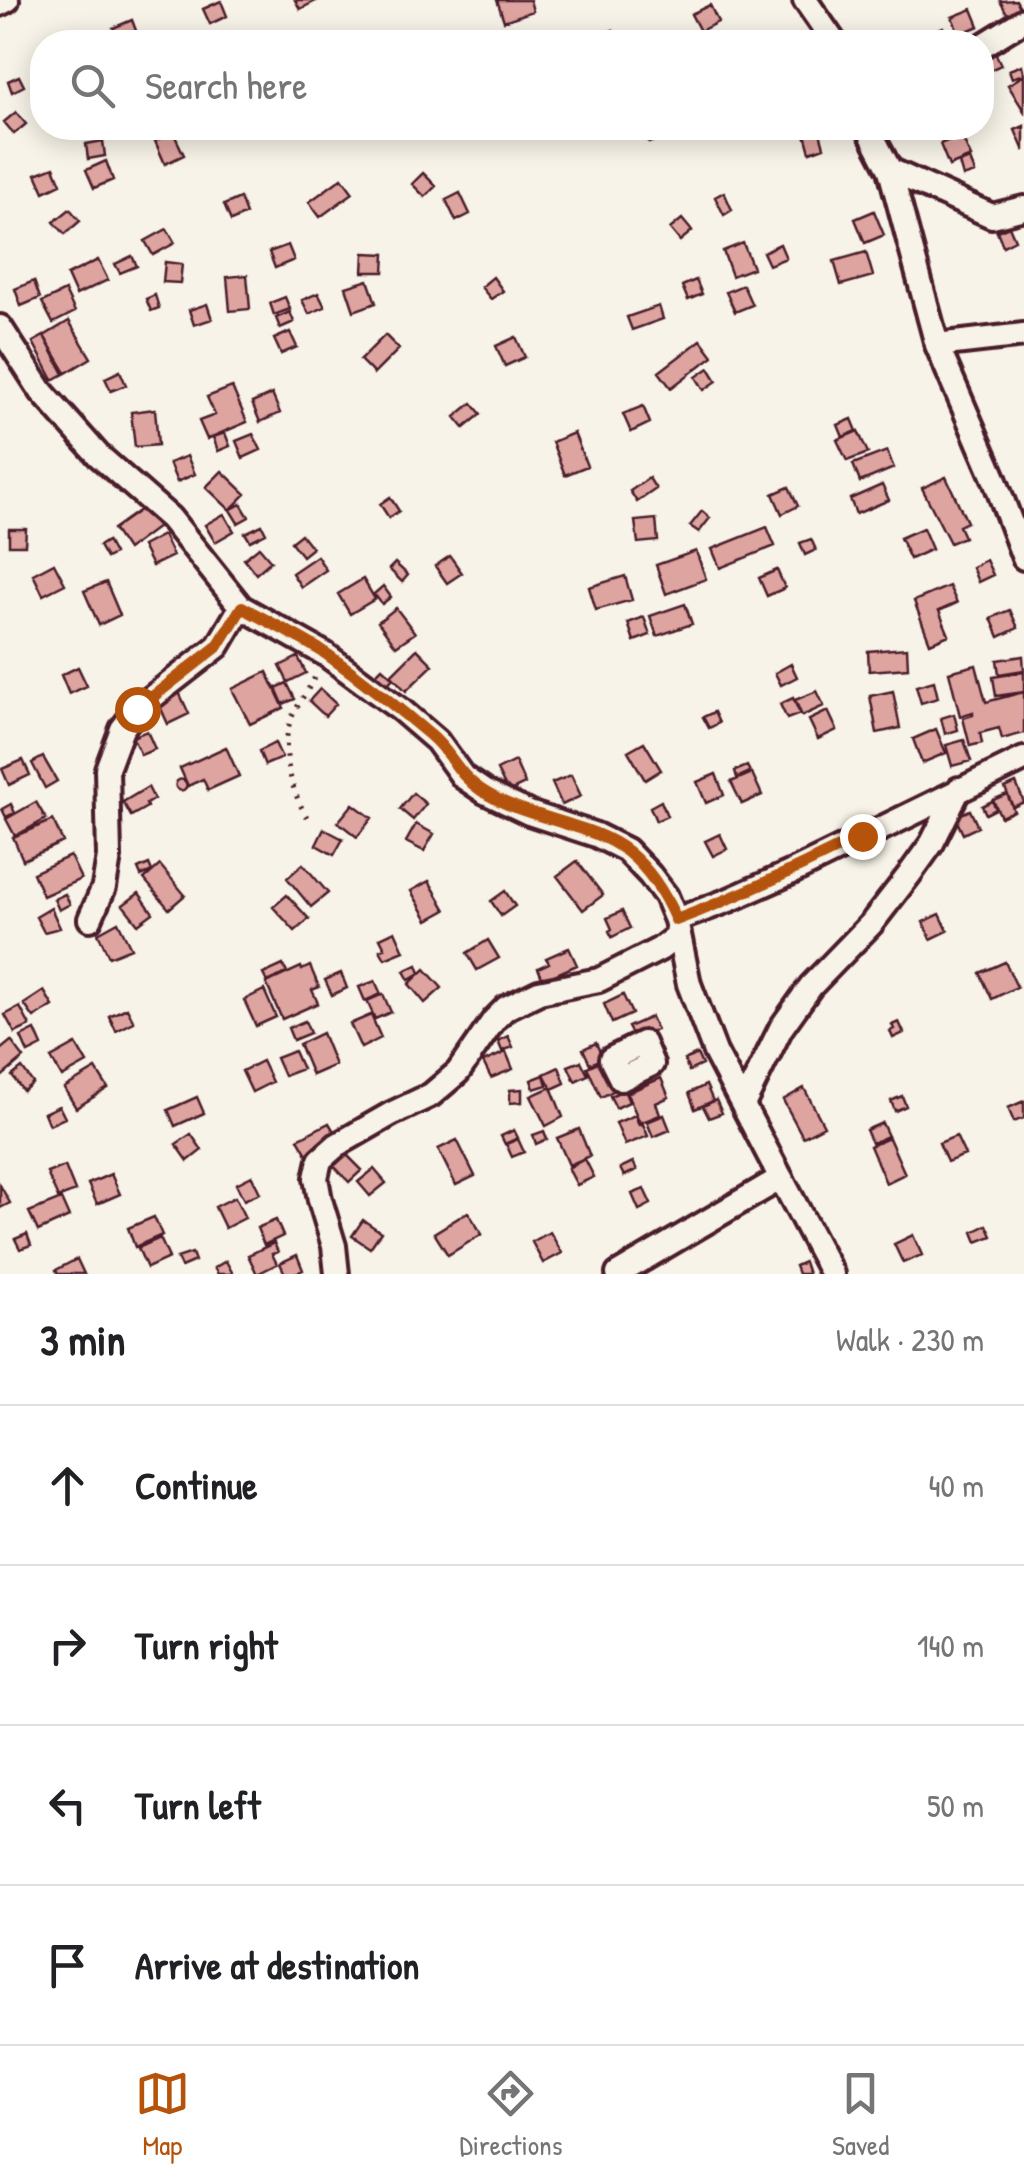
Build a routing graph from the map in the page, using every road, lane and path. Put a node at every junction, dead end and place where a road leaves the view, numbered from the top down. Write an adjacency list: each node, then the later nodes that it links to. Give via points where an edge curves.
1 (8, 0): 3 (street)
2 (805, 0): 5 (street)
3 (0, 4)
4 (1024, 20): 6 (street)
5 (826, 30)
6 (994, 39)
7 (876, 140): 8 (street)
8 (890, 170): 9 (street, via 992,216); 12 (street)
9 (1024, 208)
10 (0, 327): 14 (street, via 42,392 98,455 170,518)
11 (1024, 335): 12 (street)
12 (937, 346): 13 (street)
13 (1024, 558)
14 (242, 607): 15 (street); 19 (street, via 218,646 137,709 122,729 107,769 104,887)
15 (326, 654): 18 (path, via 290,721 287,742 296,800); 20 (street, via 437,741 463,777 485,792 626,850 658,886)
16 (1024, 758): 17 (street)
17 (959, 789): 20 (street); 21 (street, via 909,875 781,1028)
18 (307, 817)
19 (90, 919)
20 (677, 927): 21 (street, via 689,984); 23 (street, via 660,949 599,980 539,992 506,1008 458,1072 431,1095 320,1160 316,1178)
21 (743, 1105): 22 (street)
22 (782, 1178): 24 (street); 25 (street)
23 (337, 1274)
24 (618, 1274)
25 (832, 1274)

